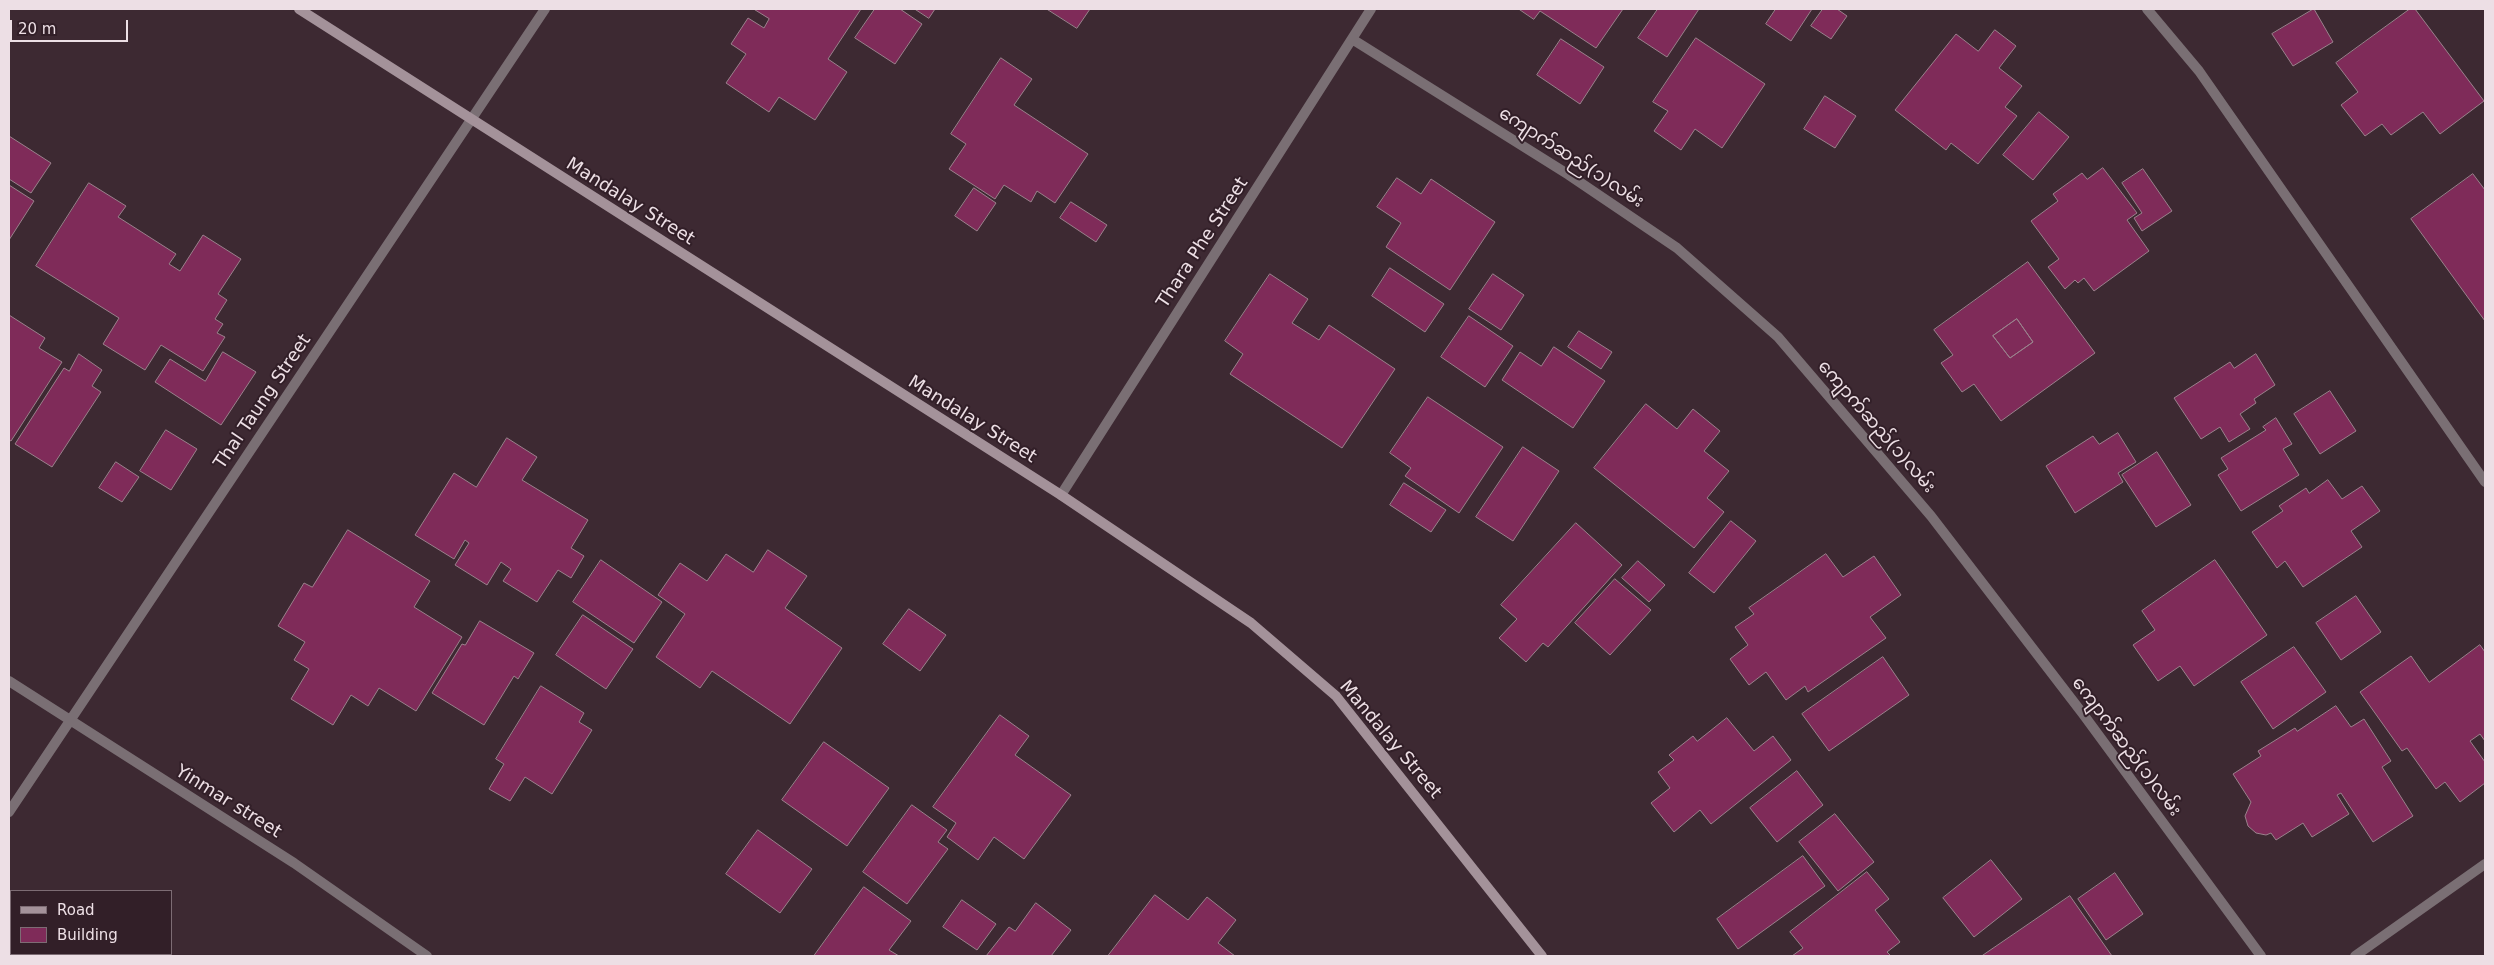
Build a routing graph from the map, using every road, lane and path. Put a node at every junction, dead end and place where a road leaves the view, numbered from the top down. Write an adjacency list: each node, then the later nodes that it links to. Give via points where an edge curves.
1 (299, 9): 6 (main road, Mandalay Street)
2 (545, 9): 6 (street, Thal Taung Street)
3 (1371, 9): 5 (street, Thara Phe Street)
4 (2147, 9): 7 (street, via 2199,71)
5 (1352, 39): 8 (street, Thara Phe Street); 15 (street, ကျောက်ဆည်(၁)လမ်း, via 1677,248 1778,337 1931,516 2083,714)
6 (471, 120): 8 (main road, Mandalay Street); 10 (street, Thal Taung Street)
7 (2485, 482)
8 (1061, 495): 14 (main road, Mandalay Street, via 1251,623 1336,696)
9 (9, 681): 10 (street, Yinmar street)
10 (70, 721): 11 (street, Thal Taung Street); 13 (street, Yinmar street, via 294,863)
11 (9, 812)
12 (2485, 864): 16 (street)
13 (427, 956)
14 (1542, 956)
15 (2260, 956)
16 (2354, 956)

